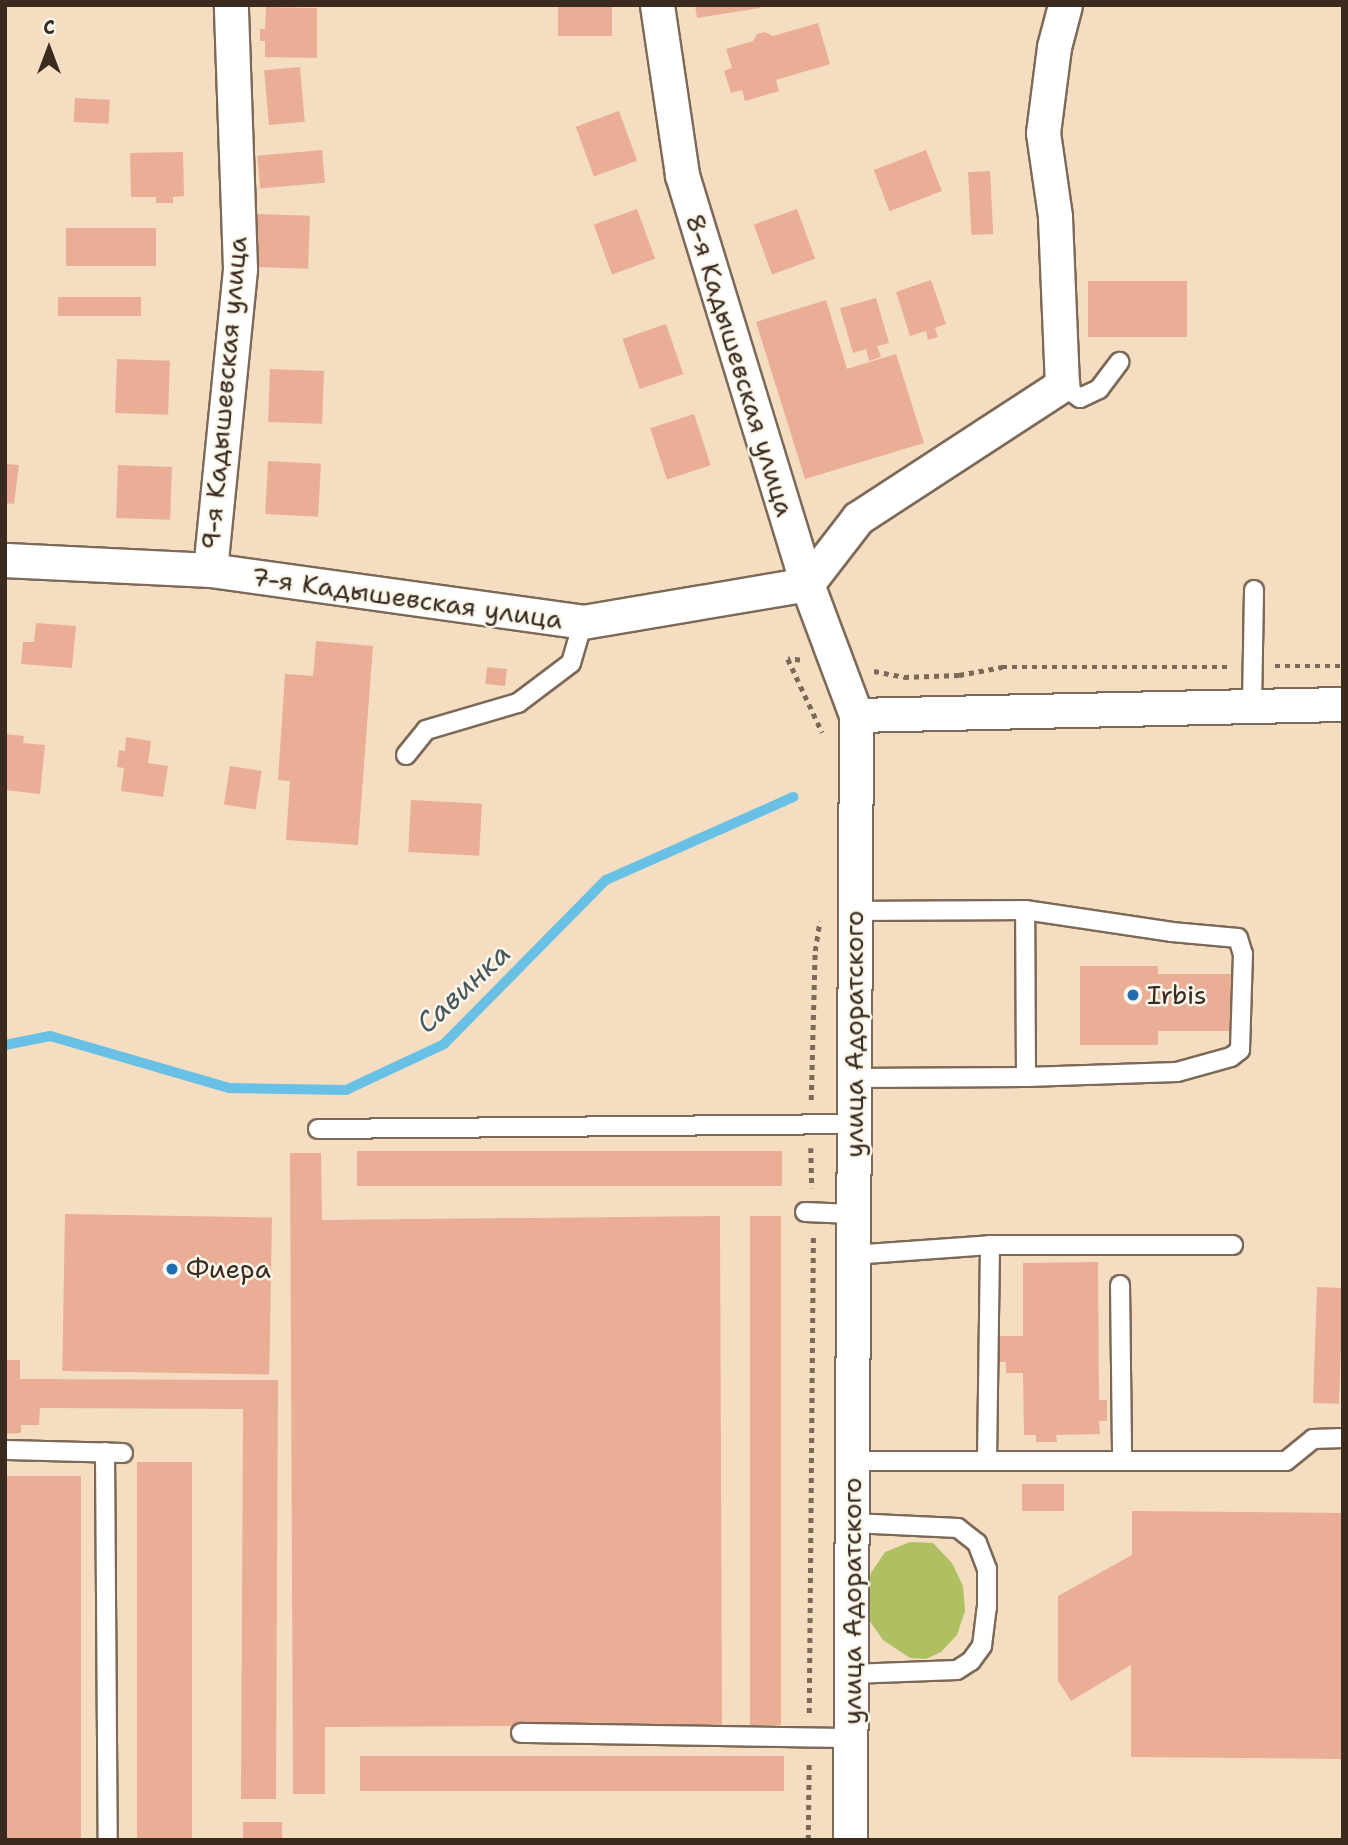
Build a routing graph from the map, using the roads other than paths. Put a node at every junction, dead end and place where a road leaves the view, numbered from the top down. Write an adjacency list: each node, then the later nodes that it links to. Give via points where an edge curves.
1 (231, 5): 7 (street, 9-я Кадышевская улица, via 240,268)
2 (657, 5): 8 (street, 8-я Кадышевская улица, via 682,175)
3 (1065, 5): 5 (street, via 1054,47 1043,133 1055,216)
4 (1119, 362): 5 (lane, via 1099,389 1080,398)
5 (1062, 385): 8 (street, via 858,518)
6 (5, 560): 7 (street, 7-я Кадышевская улица)
7 (210, 570): 10 (street, 7-я Кадышевская улица)
8 (807, 584): 10 (street, 7-я Кадышевская улица); 13 (street, 8-я Кадышевская улица)
9 (1254, 590): 12 (lane)
10 (583, 622): 14 (lane, via 571,663 518,703 426,730)
11 (1343, 704): 12 (street)
12 (1252, 706): 13 (street)
13 (856, 715): 16 (street, улица Адоратского)
14 (406, 755)
15 (1025, 909): 16 (lane); 17 (lane); 17 (lane, via 1172,932 1238,937 1243,954 1240,1050 1231,1057 1177,1072)
16 (855, 911): 18 (street, улица Адоратского)
17 (1026, 1077): 18 (lane)
18 (854, 1078): 19 (street, улица Адоратского)
19 (854, 1124): 20 (lane); 22 (street, улица Адоратского)
20 (318, 1129)
21 (809, 1212): 22 (lane)
22 (853, 1214): 25 (street, улица Адоратского)
23 (990, 1245): 24 (lane); 25 (lane); 32 (lane)
24 (1233, 1245)
25 (852, 1255): 31 (street, улица Адоратского)
26 (1120, 1285): 33 (lane)
27 (1343, 1438): 33 (lane, via 1313,1438 1286,1461)
28 (5, 1450): 29 (lane)
29 (105, 1452): 30 (lane); 38 (lane)
30 (123, 1452)
31 (852, 1461): 32 (lane); 34 (street, улица Адоратского)
32 (987, 1461): 33 (lane)
33 (1122, 1461)
34 (852, 1523): 35 (street, улица Адоратского); 35 (lane, via 958,1528 977,1543 987,1569 988,1608 982,1646 957,1670)
35 (851, 1674): 37 (street, улица Адоратского)
36 (521, 1734): 37 (lane)
37 (851, 1738): 39 (street, улица Адоратского)
38 (108, 1840)
39 (850, 1840)

